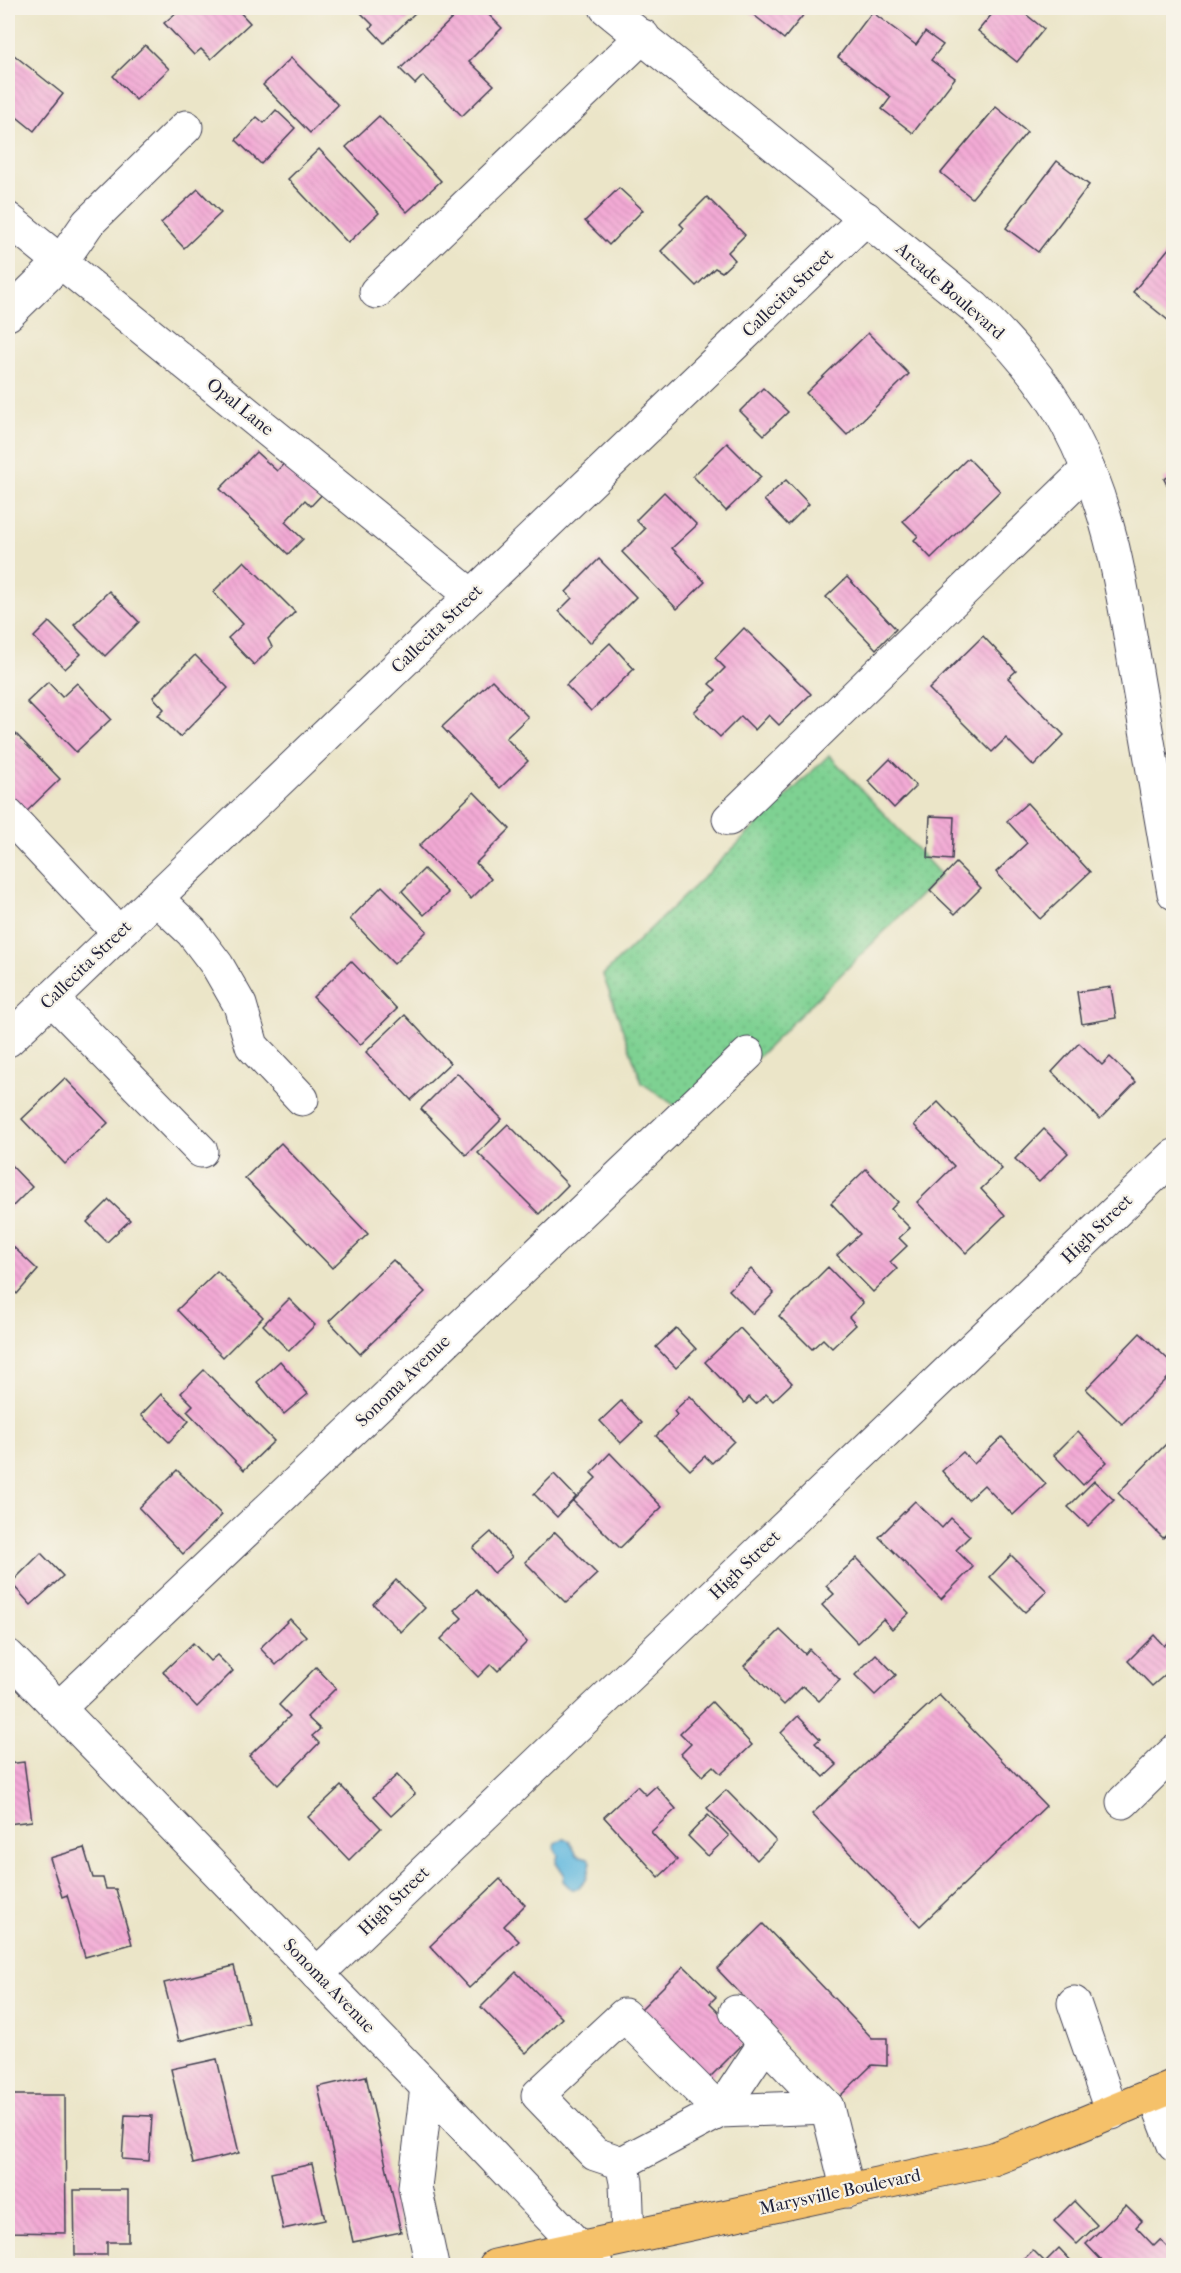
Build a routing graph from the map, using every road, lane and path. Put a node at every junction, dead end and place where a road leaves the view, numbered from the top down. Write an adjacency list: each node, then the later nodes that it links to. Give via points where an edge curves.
1 (606, 8): 2 (street, Arcade Boulevard)
2 (642, 36): 4 (street, Arcade Boulevard); 7 (street)
3 (186, 127): 6 (street, via 88,223)
4 (866, 218): 9 (street, Arcade Boulevard, via 974,307 1009,342 1067,423); 10 (street, Callecita Street)
5 (8, 219): 6 (street, Opal Lane)
6 (61, 262): 8 (street); 10 (street, Opal Lane)
7 (376, 292)
8 (8, 314)
9 (1088, 470): 12 (street); 13 (street, Arcade Boulevard, via 1098,490 1118,562)
10 (472, 596): 14 (street, Callecita Street)
11 (8, 815): 15 (street)
12 (729, 819)
13 (1172, 878)
14 (156, 898): 15 (street, Callecita Street); 19 (street, via 192,932 217,965 240,1005 252,1046)
15 (119, 933): 16 (street, Callecita Street)
16 (51, 998): 17 (street, Callecita Street); 20 (street)
17 (8, 1040)
18 (748, 1054): 23 (street, Sonoma Avenue)
19 (302, 1099)
20 (201, 1151)
21 (1173, 1156): 26 (street, High Street)
22 (8, 1656): 23 (street, Sonoma Avenue)
23 (59, 1708): 26 (street, Sonoma Avenue)
24 (1173, 1752): 25 (street)
25 (1123, 1802)
26 (317, 1974): 30 (street, Sonoma Avenue)
27 (1074, 2003): 34 (street)
28 (736, 2012): 29 (street)
29 (765, 2043): 32 (street); 33 (street)
30 (427, 2087): 39 (street, Sonoma Avenue); 40 (street, via 416,2187)
31 (1164, 2090): 34 (main road, Marysville Boulevard); 35 (street)
32 (826, 2107): 33 (street); 37 (street)
33 (720, 2111): 36 (street); 36 (street, via 624,2015 538,2095)
34 (1112, 2113): 37 (main road, Marysville Boulevard, via 993,2159)
35 (1173, 2145)
36 (609, 2158): 38 (street, via 626,2182)
37 (848, 2191): 38 (main road, Marysville Boulevard)
38 (628, 2237): 39 (main road, Marysville Boulevard)
39 (588, 2257): 41 (main road, Marysville Boulevard)
40 (432, 2265)
41 (495, 2265)

